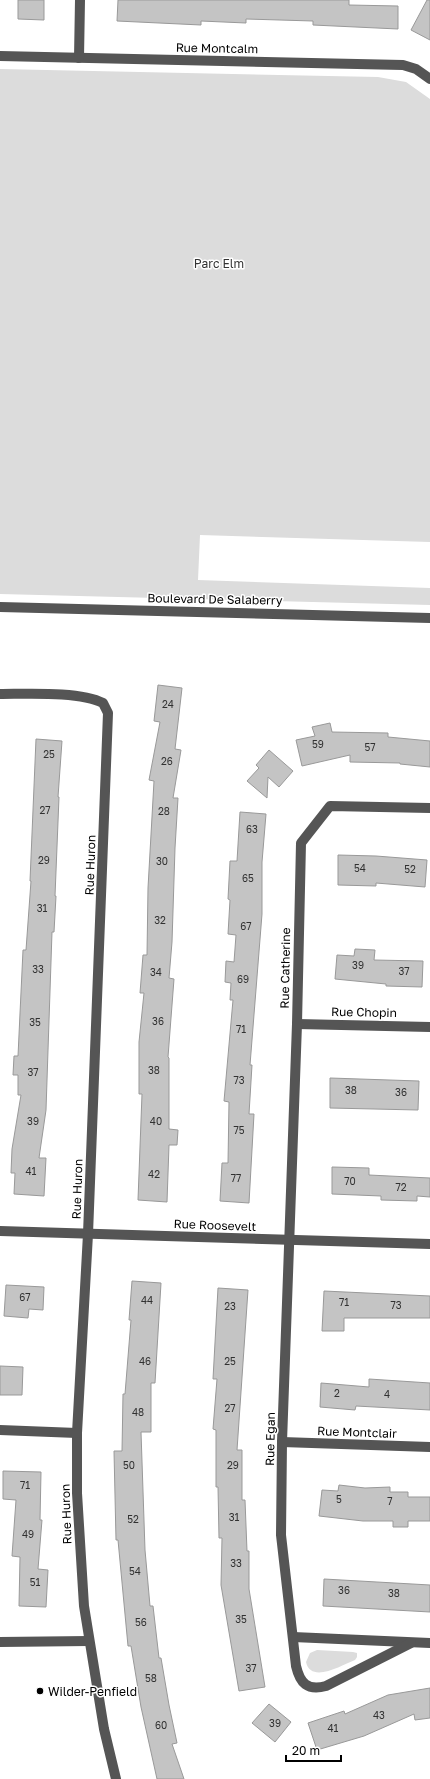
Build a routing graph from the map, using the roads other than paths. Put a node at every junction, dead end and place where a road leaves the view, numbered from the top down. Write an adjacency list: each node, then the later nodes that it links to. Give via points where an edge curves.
1 (80, 0): 3 (street)
2 (0, 56): 3 (street, Rue Montcalm)
3 (79, 58): 4 (street, Rue Montcalm, via 403,65 416,69)
4 (430, 79)
5 (0, 607): 6 (street, Boulevard De Salaberry)
6 (430, 618)
7 (0, 694): 12 (street, Rue Huron, via 91,698 103,703 108,713)
8 (430, 808): 9 (street, Rue Catherine, via 330,806 301,843)
9 (297, 1024): 10 (street, Rue Chopin); 13 (street, Rue Catherine)
10 (430, 1027)
11 (0, 1231): 12 (street, Rue Roosevelt)
12 (88, 1234): 13 (street, Rue Roosevelt); 16 (street, Rue Huron)
13 (289, 1241): 14 (street, Rue Roosevelt); 17 (street, Rue Egan)
14 (430, 1244)
15 (0, 1430): 16 (street)
16 (77, 1433): 20 (street, Rue Huron, via 80,1555)
17 (282, 1442): 18 (street, Rue Montclair); 19 (street, Rue Egan, via 281,1535)
18 (430, 1448)
19 (292, 1636): 22 (street); 22 (street, Rue Egan, via 299,1678 306,1685 316,1689)
20 (89, 1641): 21 (street); 24 (street, Rue Huron, via 104,1729)
21 (0, 1642)
22 (411, 1642): 23 (street)
23 (430, 1643)
24 (116, 1779)

